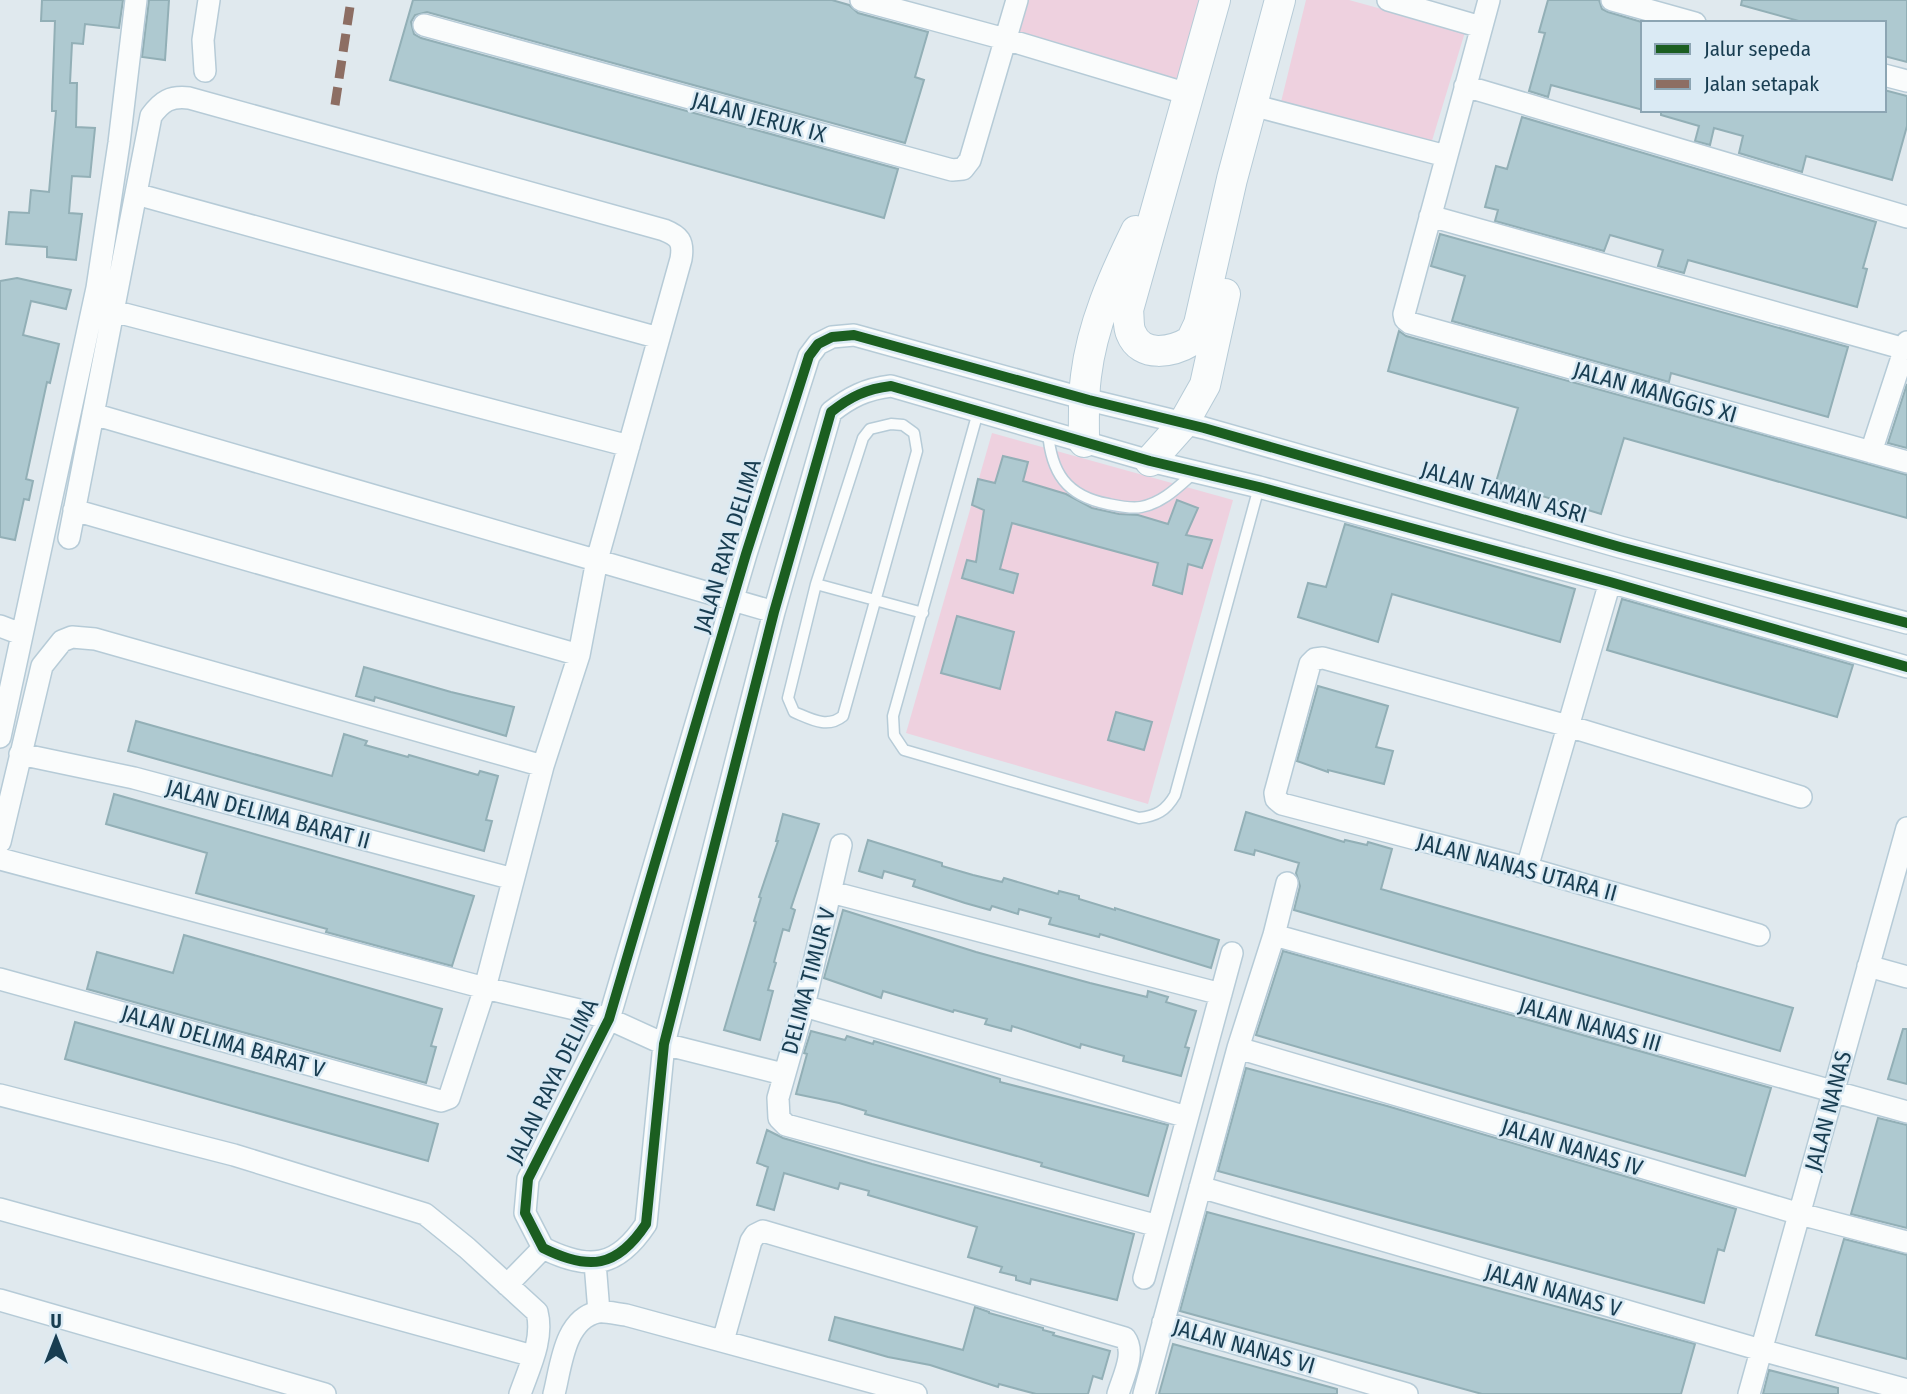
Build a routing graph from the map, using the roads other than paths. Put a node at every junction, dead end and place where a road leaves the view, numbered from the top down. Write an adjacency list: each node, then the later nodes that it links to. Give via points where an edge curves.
1 (136, 0): 54 (street, via 97,289)
2 (209, 0): 14 (street, via 203,40)
3 (861, 0): 13 (street)
4 (1017, 0): 13 (street, JALAN JERUK IX)
5 (1215, 0): 18 (main road)
6 (1280, 0): 19 (main road)
7 (1388, 0): 12 (street)
8 (1489, 0): 12 (street)
9 (1612, 0): 10 (street)
10 (1688, 21)
11 (424, 25): 13 (street, JALAN JERUK IX, via 952,170 963,169 970,160)
12 (1481, 26): 17 (street)
13 (1006, 39): 18 (street)
14 (205, 71)
15 (1886, 76): 16 (street)
16 (1907, 81)
17 (1465, 86): 20 (street); 25 (street)
18 (1188, 94): 21 (main road)
19 (1252, 104): 20 (street); 22 (main road)
20 (1446, 156): 24 (street)
21 (1168, 166): 22 (main road, via 1128,310 1131,334 1142,347 1156,351 1168,352 1191,341 1199,324); 29 (main road, via 1107,297 1086,373)
22 (1231, 179): 34 (main road, via 1231,240 1218,332 1205,385)
23 (136, 194): 26 (street); 27 (street); 27 (street, via 151,116 168,98 189,98 278,122 678,236 681,259)
24 (1430, 216): 28 (street); 38 (street, JALAN MANGGIS XI, via 1404,314 1410,323)
25 (1907, 217)
26 (113, 311): 33 (street); 37 (street)
27 (659, 338): 37 (street)
28 (1906, 346): 38 (street)
29 (1087, 399): 30 (street, JALAN RAYA DELIMA, via 854,335 818,344 809,356); 34 (street, JALAN TAMAN ASRI); 36 (main road)
30 (794, 401): 31 (street); 48 (street, JALAN RAYA DELIMA)
31 (831, 412): 32 (street, via 870,388 891,386); 50 (street)
32 (978, 412): 35 (street); 51 (lane)
33 (93, 414): 43 (street); 45 (street)
34 (1183, 424): 39 (main road); 52 (street, JALAN TAMAN ASRI)
35 (1048, 432): 36 (street); 41 (lane, via 1049,455 1059,477 1079,495 1100,503 1139,508 1160,501)
36 (1088, 443): 39 (street)
37 (629, 446): 45 (street)
38 (1871, 452): 40 (street, JALAN MANGGIS XI)
39 (1150, 461): 41 (street)
40 (1907, 462)
41 (1195, 472): 42 (street)
42 (1259, 487): 46 (street); 51 (lane, via 1175,796 1169,806 1151,817 1139,818 904,750 894,735 893,716)
43 (74, 510): 44 (street); 55 (street)
44 (69, 538)
45 (597, 560): 48 (street); 55 (street)
46 (1610, 582): 56 (street); 57 (street)
47 (816, 584): 49 (lane); 49 (lane, via 788,698 794,712 823,723 843,716); 49 (lane, via 863,438 870,429 903,425 914,433 917,451)
48 (732, 601): 50 (street); 79 (street, JALAN RAYA DELIMA)
49 (876, 601): 51 (lane)
50 (774, 612): 80 (street)
51 (923, 613)
52 (1907, 623)
53 (0, 626): 54 (street)
54 (21, 634): 58 (street)
55 (579, 655): 60 (street)
56 (1907, 667)
57 (1568, 726): 61 (street); 66 (street); 66 (street, JALAN NANAS UTARA II, via 1323,658 1310,664 1276,799)
58 (0, 737)
59 (20, 754): 60 (street, via 42,666 62,641 72,637 95,639); 63 (street); 67 (street, JALAN DELIMA BARAT II, via 134,778)
60 (543, 766): 67 (street)
61 (1801, 797)
62 (1906, 840): 73 (street, JALAN NANAS)
63 (0, 842)
64 (841, 845): 69 (street, DELIMA TIMUR V)
65 (0, 859): 76 (street)
66 (1527, 867): 70 (street, JALAN NANAS UTARA II)
67 (513, 879): 76 (street)
68 (1286, 883): 71 (street)
69 (831, 892): 77 (street); 78 (street, DELIMA TIMUR V)
70 (1759, 934)
71 (1274, 935): 81 (street); 83 (street, JALAN NANAS III)
72 (1232, 953): 77 (street)
73 (1868, 966): 74 (street); 83 (street, JALAN NANAS)
74 (1907, 977)
75 (0, 979): 76 (street, JALAN DELIMA BARAT V, via 441,1101 447,1100)
76 (485, 988): 79 (street)
77 (1221, 994): 86 (street)
78 (804, 1006): 82 (street, DELIMA TIMUR V); 86 (street)
79 (609, 1019): 80 (street); 92 (street, JALAN RAYA DELIMA, via 528,1179 525,1213)
80 (664, 1044): 82 (street); 93 (street, via 646,1224 633,1243)
81 (1238, 1048): 87 (street); 89 (street, JALAN NANAS IV)
82 (783, 1074): 90 (street, DELIMA TIMUR V, via 779,1118 786,1125)
83 (1833, 1091): 85 (street, JALAN NANAS III); 89 (street, JALAN NANAS)
84 (0, 1095): 95 (street, via 234,1155 425,1214)
85 (1907, 1112)
86 (1187, 1117): 90 (street)
87 (1200, 1187): 98 (street); 100 (street, JALAN NANAS V)
88 (0, 1209): 101 (street)
89 (1800, 1214): 91 (street, JALAN NANAS IV); 100 (street, JALAN NANAS)
90 (1158, 1226): 94 (street)
91 (1907, 1242)
92 (543, 1248): 93 (street, via 572,1261); 95 (street)
93 (595, 1264): 97 (street)
94 (1144, 1278)
95 (507, 1284): 101 (street, via 537,1312 540,1323)
96 (0, 1300): 103 (street)
97 (599, 1312): 99 (street); 105 (street, via 581,1320 570,1333)
98 (1163, 1322): 108 (street); 109 (street, JALAN NANAS VI)
99 (723, 1342): 106 (street); 107 (street, via 751,1241 763,1231 1125,1338 1130,1352)
100 (1761, 1350): 102 (street, JALAN NANAS V); 110 (street, JALAN NANAS)
101 (533, 1356): 104 (street)
102 (1907, 1390)
103 (325, 1394)
104 (520, 1394)
105 (554, 1394)
106 (916, 1394)
107 (1118, 1394)
108 (1144, 1394)
109 (1407, 1394)
110 (1749, 1394)

